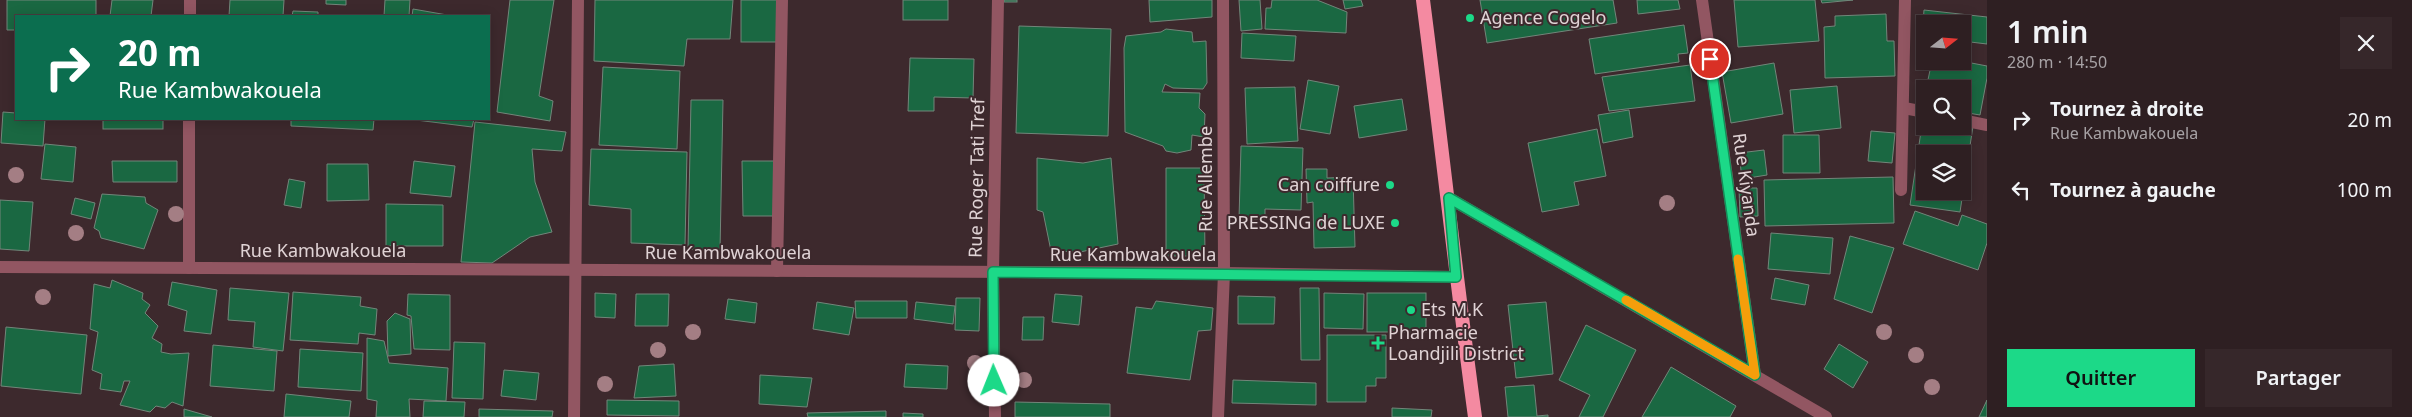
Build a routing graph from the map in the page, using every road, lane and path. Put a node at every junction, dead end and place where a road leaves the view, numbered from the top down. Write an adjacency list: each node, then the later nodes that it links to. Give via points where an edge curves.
1 (190, 0): 9 (street)
2 (578, 0): 19 (street)
3 (782, 0): 20 (street)
4 (998, 0): 21 (street, Rue Roger Tati Tref)
5 (1223, 0): 22 (street, Rue Allembe)
6 (1423, 0): 16 (highway)
7 (1702, 0): 24 (street, Rue Kiyanda)
8 (1905, 0): 10 (street)
9 (190, 15)
10 (1904, 108): 11 (street); 15 (street)
11 (1916, 110)
12 (190, 120): 18 (street)
13 (1971, 122): 14 (street)
14 (1987, 125)
15 (1901, 190)
16 (1449, 198): 23 (highway); 24 (street)
17 (0, 267): 18 (street, Rue Kambwakouela)
18 (188, 268): 19 (street, Rue Kambwakouela)
19 (574, 270): 20 (street, Rue Kambwakouela); 25 (street)
20 (778, 271): 21 (street, Rue Kambwakouela)
21 (993, 272): 22 (street, Rue Kambwakouela); 26 (street, Rue Roger Tati Tref)
22 (1224, 273): 23 (street, Rue Kambwakouela); 27 (street, Rue Allembe)
23 (1456, 277): 28 (highway)
24 (1755, 375): 29 (street)
25 (574, 417)
26 (995, 417)
27 (1218, 417)
28 (1476, 417)
29 (1826, 417)

